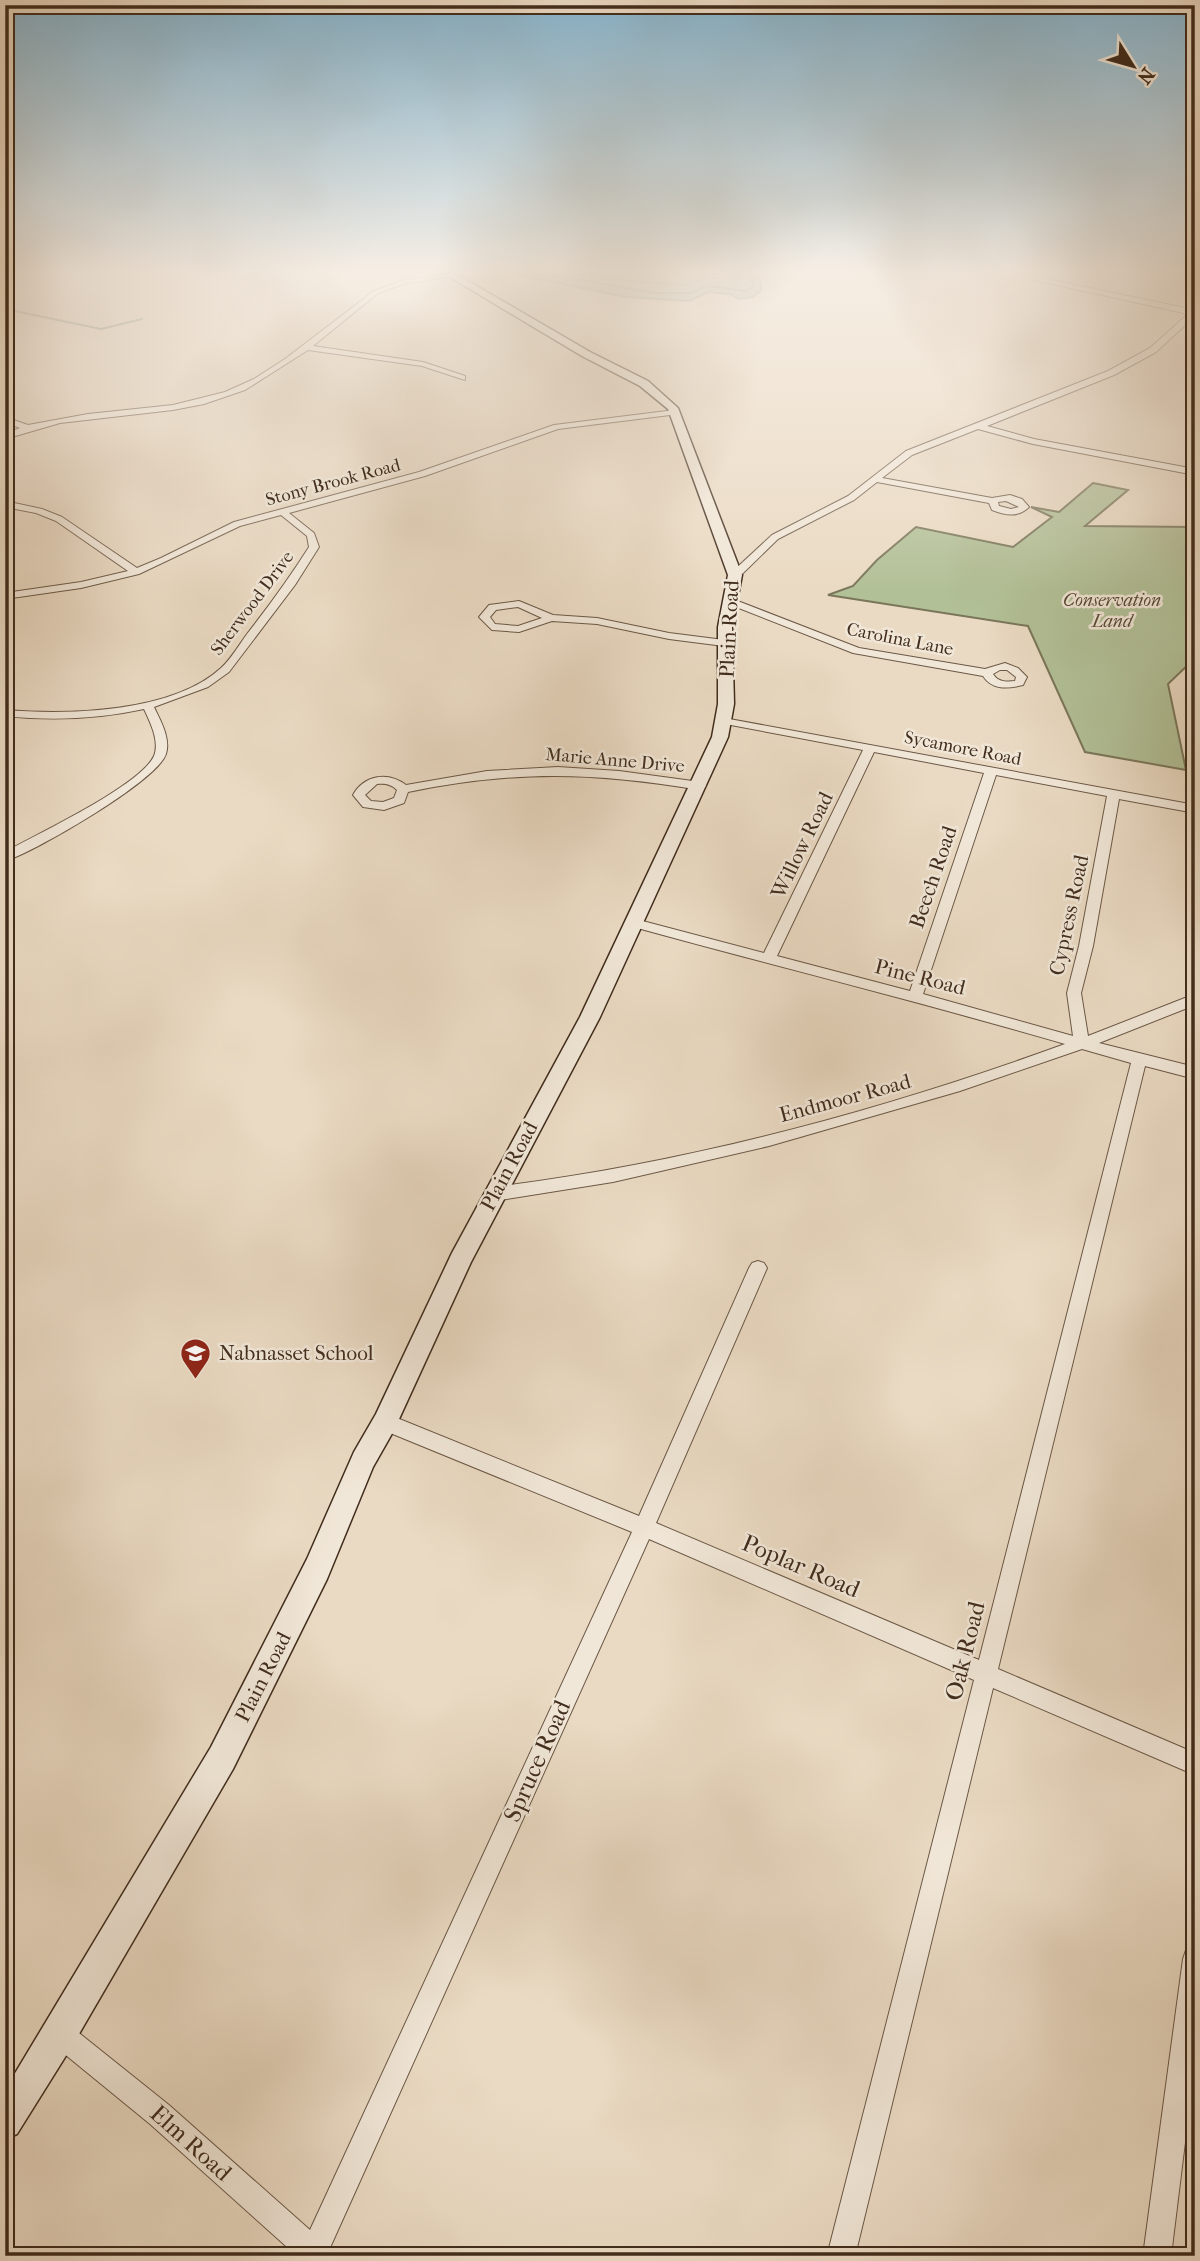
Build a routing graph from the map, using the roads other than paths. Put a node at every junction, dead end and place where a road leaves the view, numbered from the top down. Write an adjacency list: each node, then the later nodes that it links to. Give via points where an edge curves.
1 (256, 380): 7 (street, via 207,401 69,418)
2 (636, 380): 4 (main road, Plain Road, via 665,397)
3 (1095, 380): 6 (street)
4 (675, 412): 13 (street, Stony Brook Road, via 557,427 422,474); 14 (main road, Plain Road)
5 (5, 419): 7 (street)
6 (979, 427): 9 (street); 10 (street, via 927,444)
7 (27, 428): 8 (street)
8 (5, 437)
9 (1195, 472)
10 (874, 479): 11 (street); 14 (street, via 851,498 775,537)
11 (993, 501)
12 (5, 504): 15 (street, via 59,519)
13 (283, 512): 15 (street, Stony Brook Road, via 227,528); 21 (street, Sherwood Drive, via 314,542 291,583 225,670 204,686)
14 (738, 564): 17 (main road, Plain Road)
15 (136, 572): 16 (street, Stony Brook Road, via 79,587)
16 (5, 596)
17 (730, 601): 19 (main road, Plain Road); 20 (street, Carolina Lane, via 857,652)
18 (551, 618): 18 (street, via 504,630 487,624 484,617 492,607 512,603); 19 (street, via 597,621)
19 (724, 643): 23 (main road, Plain Road)
20 (986, 673)
21 (147, 704): 22 (street, Sherwood Drive, via 62,718); 30 (street, via 161,738 161,753 153,767 129,786)
22 (5, 713)
23 (724, 721): 24 (street, Sycamore Road); 26 (main road, Plain Road)
24 (870, 748): 25 (street, Sycamore Road); 32 (street, Willow Road)
25 (991, 771): 28 (street, Sycamore Road); 33 (street, Beech Road)
26 (699, 786): 27 (street, Marie Anne Drive, via 548,770); 31 (main road, Plain Road)
27 (403, 789)
28 (1115, 794): 29 (street, Sycamore Road); 35 (street, Cypress Road, via 1074,993)
29 (1195, 808)
30 (5, 857)
31 (635, 923): 32 (street, Pine Road); 38 (main road, Plain Road)
32 (769, 958): 33 (street, Pine Road)
33 (915, 997): 35 (street, Pine Road)
34 (1195, 999): 35 (street, Endmoor Road)
35 (1082, 1044): 36 (street, Pine Road); 38 (street, Endmoor Road, via 864,1116 593,1179)
36 (1139, 1060): 37 (street, Pine Road); 42 (street, Oak Road)
37 (1195, 1073)
38 (494, 1194): 40 (main road, Plain Road)
39 (758, 1268): 41 (street, Spruce Road)
40 (385, 1422): 41 (street, Poplar Road); 45 (main road, Plain Road, via 222,1758)
41 (643, 1527): 42 (street, Poplar Road); 47 (street, Spruce Road)
42 (986, 1674): 43 (street, Poplar Road); 48 (street, Oak Road)
43 (1195, 1764)
44 (1195, 1959): 49 (street)
45 (60, 2034): 46 (main road, Plain Road); 47 (street, Elm Road, via 176,2128)
46 (5, 2122)
47 (316, 2254)
48 (841, 2256)
49 (1157, 2256)

